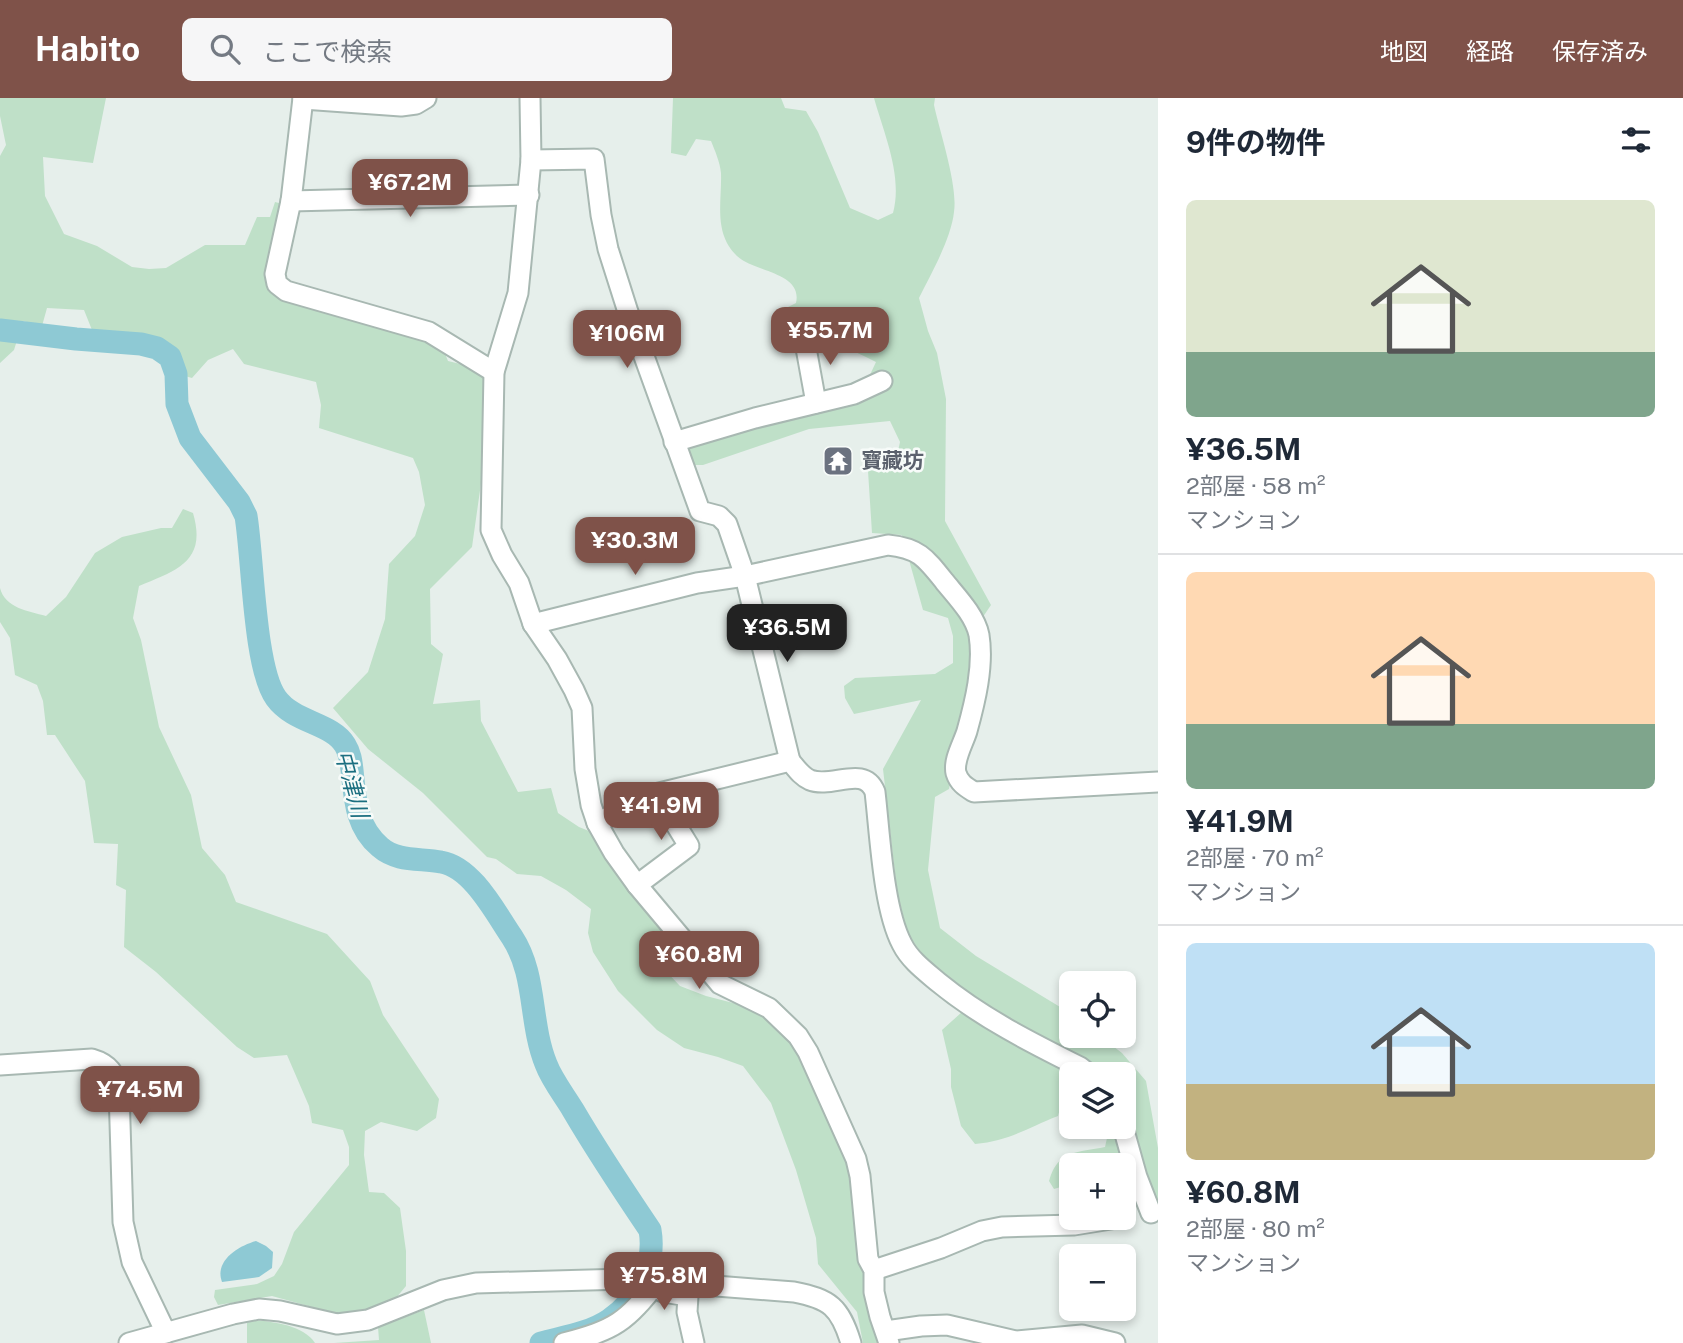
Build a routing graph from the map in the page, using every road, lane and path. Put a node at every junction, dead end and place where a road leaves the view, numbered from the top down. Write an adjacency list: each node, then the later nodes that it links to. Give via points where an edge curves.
1 (303, 98): 2 (street, via 401,106); 6 (street)
2 (426, 98)
3 (530, 98): 4 (street)
4 (531, 160): 5 (street); 11 (street, via 594,159 608,248)
5 (529, 195): 6 (street); 8 (street, via 518,293)
6 (291, 201): 8 (street, via 275,274 277,284 286,291 429,332)
7 (804, 337): 10 (street)
8 (494, 372): 13 (street, via 491,530 519,583)
9 (882, 381): 10 (street)
10 (816, 403): 11 (street)
11 (674, 442): 12 (street, via 701,511 719,516 727,524)
12 (746, 576): 13 (street, via 697,583); 14 (street); 15 (street, via 888,545 918,551 963,605 979,635 976,687 956,772 962,785 974,792)
13 (533, 624): 17 (street, via 558,659 582,708 587,784)
14 (790, 761): 16 (street); 19 (street, via 816,782 856,777 872,783 888,901 910,956 969,1007)
15 (1158, 782)
16 (657, 794): 17 (street); 18 (street, via 689,846)
17 (597, 823): 18 (street)
18 (637, 885): 25 (street, via 720,984 769,1007 808,1052 856,1159 868,1259)
19 (1072, 1062)
20 (0, 1065): 27 (street, via 92,1059 102,1062 117,1078 123,1222 132,1262)
21 (1126, 1139): 22 (street)
22 (1155, 1216): 23 (street)
23 (1136, 1217)
24 (1059, 1225): 25 (street, via 982,1231)
25 (874, 1270): 28 (street, via 874,1292)
26 (655, 1280): 27 (street, via 476,1283 443,1290 368,1320 337,1324 260,1309); 30 (street, via 637,1308 619,1324); 31 (street, via 663,1292 688,1296); 32 (street, via 820,1297 845,1324)
27 (166, 1333): 29 (street)
28 (888, 1337): 33 (street, via 921,1326 947,1325 1016,1341 1082,1335)
29 (129, 1343)
30 (564, 1343)
31 (694, 1343)
32 (851, 1343)
33 (1115, 1343)

